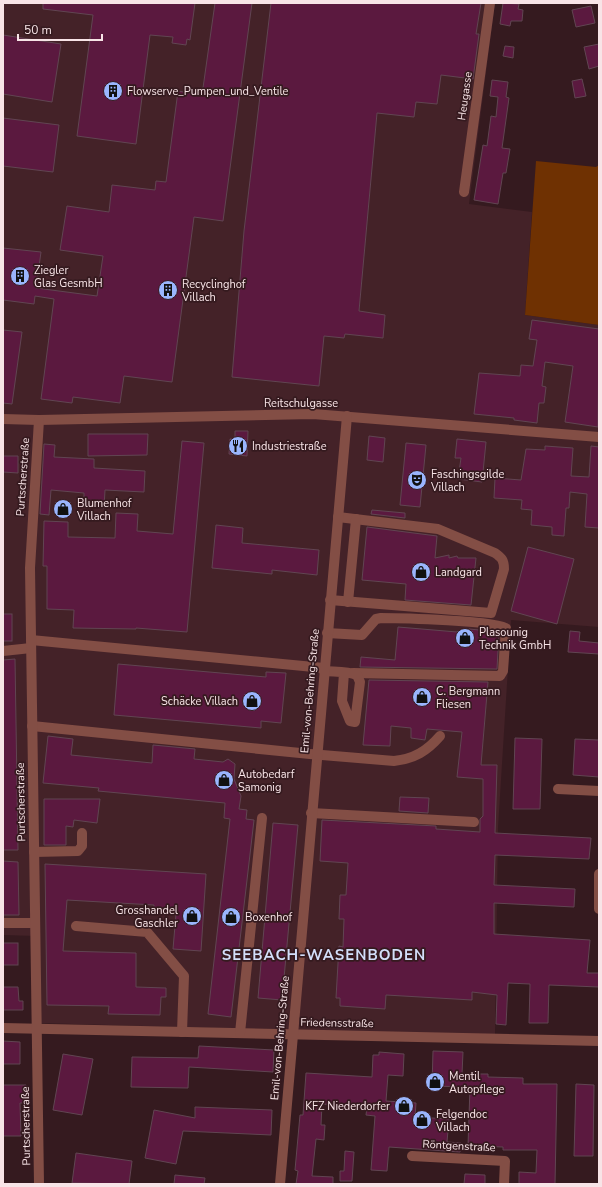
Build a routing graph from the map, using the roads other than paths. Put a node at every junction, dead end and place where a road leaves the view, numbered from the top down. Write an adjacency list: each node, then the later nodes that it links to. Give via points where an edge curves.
1 (490, 3): 2 (street, Heugasse)
2 (464, 192)
3 (347, 416): 5 (street, Reitschulgasse, via 295,414); 6 (street, Reitschulgasse); 7 (street, Emil-von-Behring-Straße)
4 (3, 420): 5 (street, Reitschulgasse)
5 (40, 420): 12 (street, Purtscherstraße, via 30,560)
6 (599, 437)
7 (338, 517): 8 (street); 9 (street, Emil-von-Behring-Straße)
8 (356, 519): 10 (street); 10 (street, via 438,529 495,553 502,558 504,569 491,613)
9 (330, 600): 10 (street); 11 (street, Emil-von-Behring-Straße)
10 (348, 602)
11 (327, 633): 14 (street, Emil-von-Behring-Straße); 14 (street, via 362,635 376,619 381,618 470,622 501,625 506,628 503,671 500,676 349,673)
12 (31, 644): 13 (street); 14 (street); 15 (street, Purtscherstraße)
13 (3, 651)
14 (324, 669): 17 (street, Emil-von-Behring-Straße)
15 (32, 726): 17 (street); 24 (street, Purtscherstraße)
16 (440, 736): 17 (street, via 427,750 405,760)
17 (317, 755): 20 (street, Emil-von-Behring-Straße)
18 (558, 789): 19 (street)
19 (599, 791)
20 (311, 814): 22 (street); 34 (street, Emil-von-Behring-Straße)
21 (262, 818): 33 (street)
22 (474, 822)
23 (82, 834): 24 (street, via 82,846 78,851)
24 (34, 852): 28 (street, Purtscherstraße)
25 (599, 874): 26 (street)
26 (599, 909)
27 (3, 923): 28 (street)
28 (35, 923): 31 (street, Purtscherstraße)
29 (76, 926): 32 (street, via 146,932 184,976)
30 (3, 1028): 31 (street, Friedensstraße)
31 (37, 1028): 32 (street, Friedensstraße); 37 (street, Purtscherstraße)
32 (182, 1032): 33 (street, Friedensstraße)
33 (240, 1033): 34 (street, Friedensstraße)
34 (292, 1034): 35 (street, Friedensstraße); 38 (street, Emil-von-Behring-Straße)
35 (599, 1040)
36 (412, 1156): 39 (street, Röntgenstraße, via 505,1161)
37 (39, 1184)
38 (280, 1184)
39 (504, 1184)

